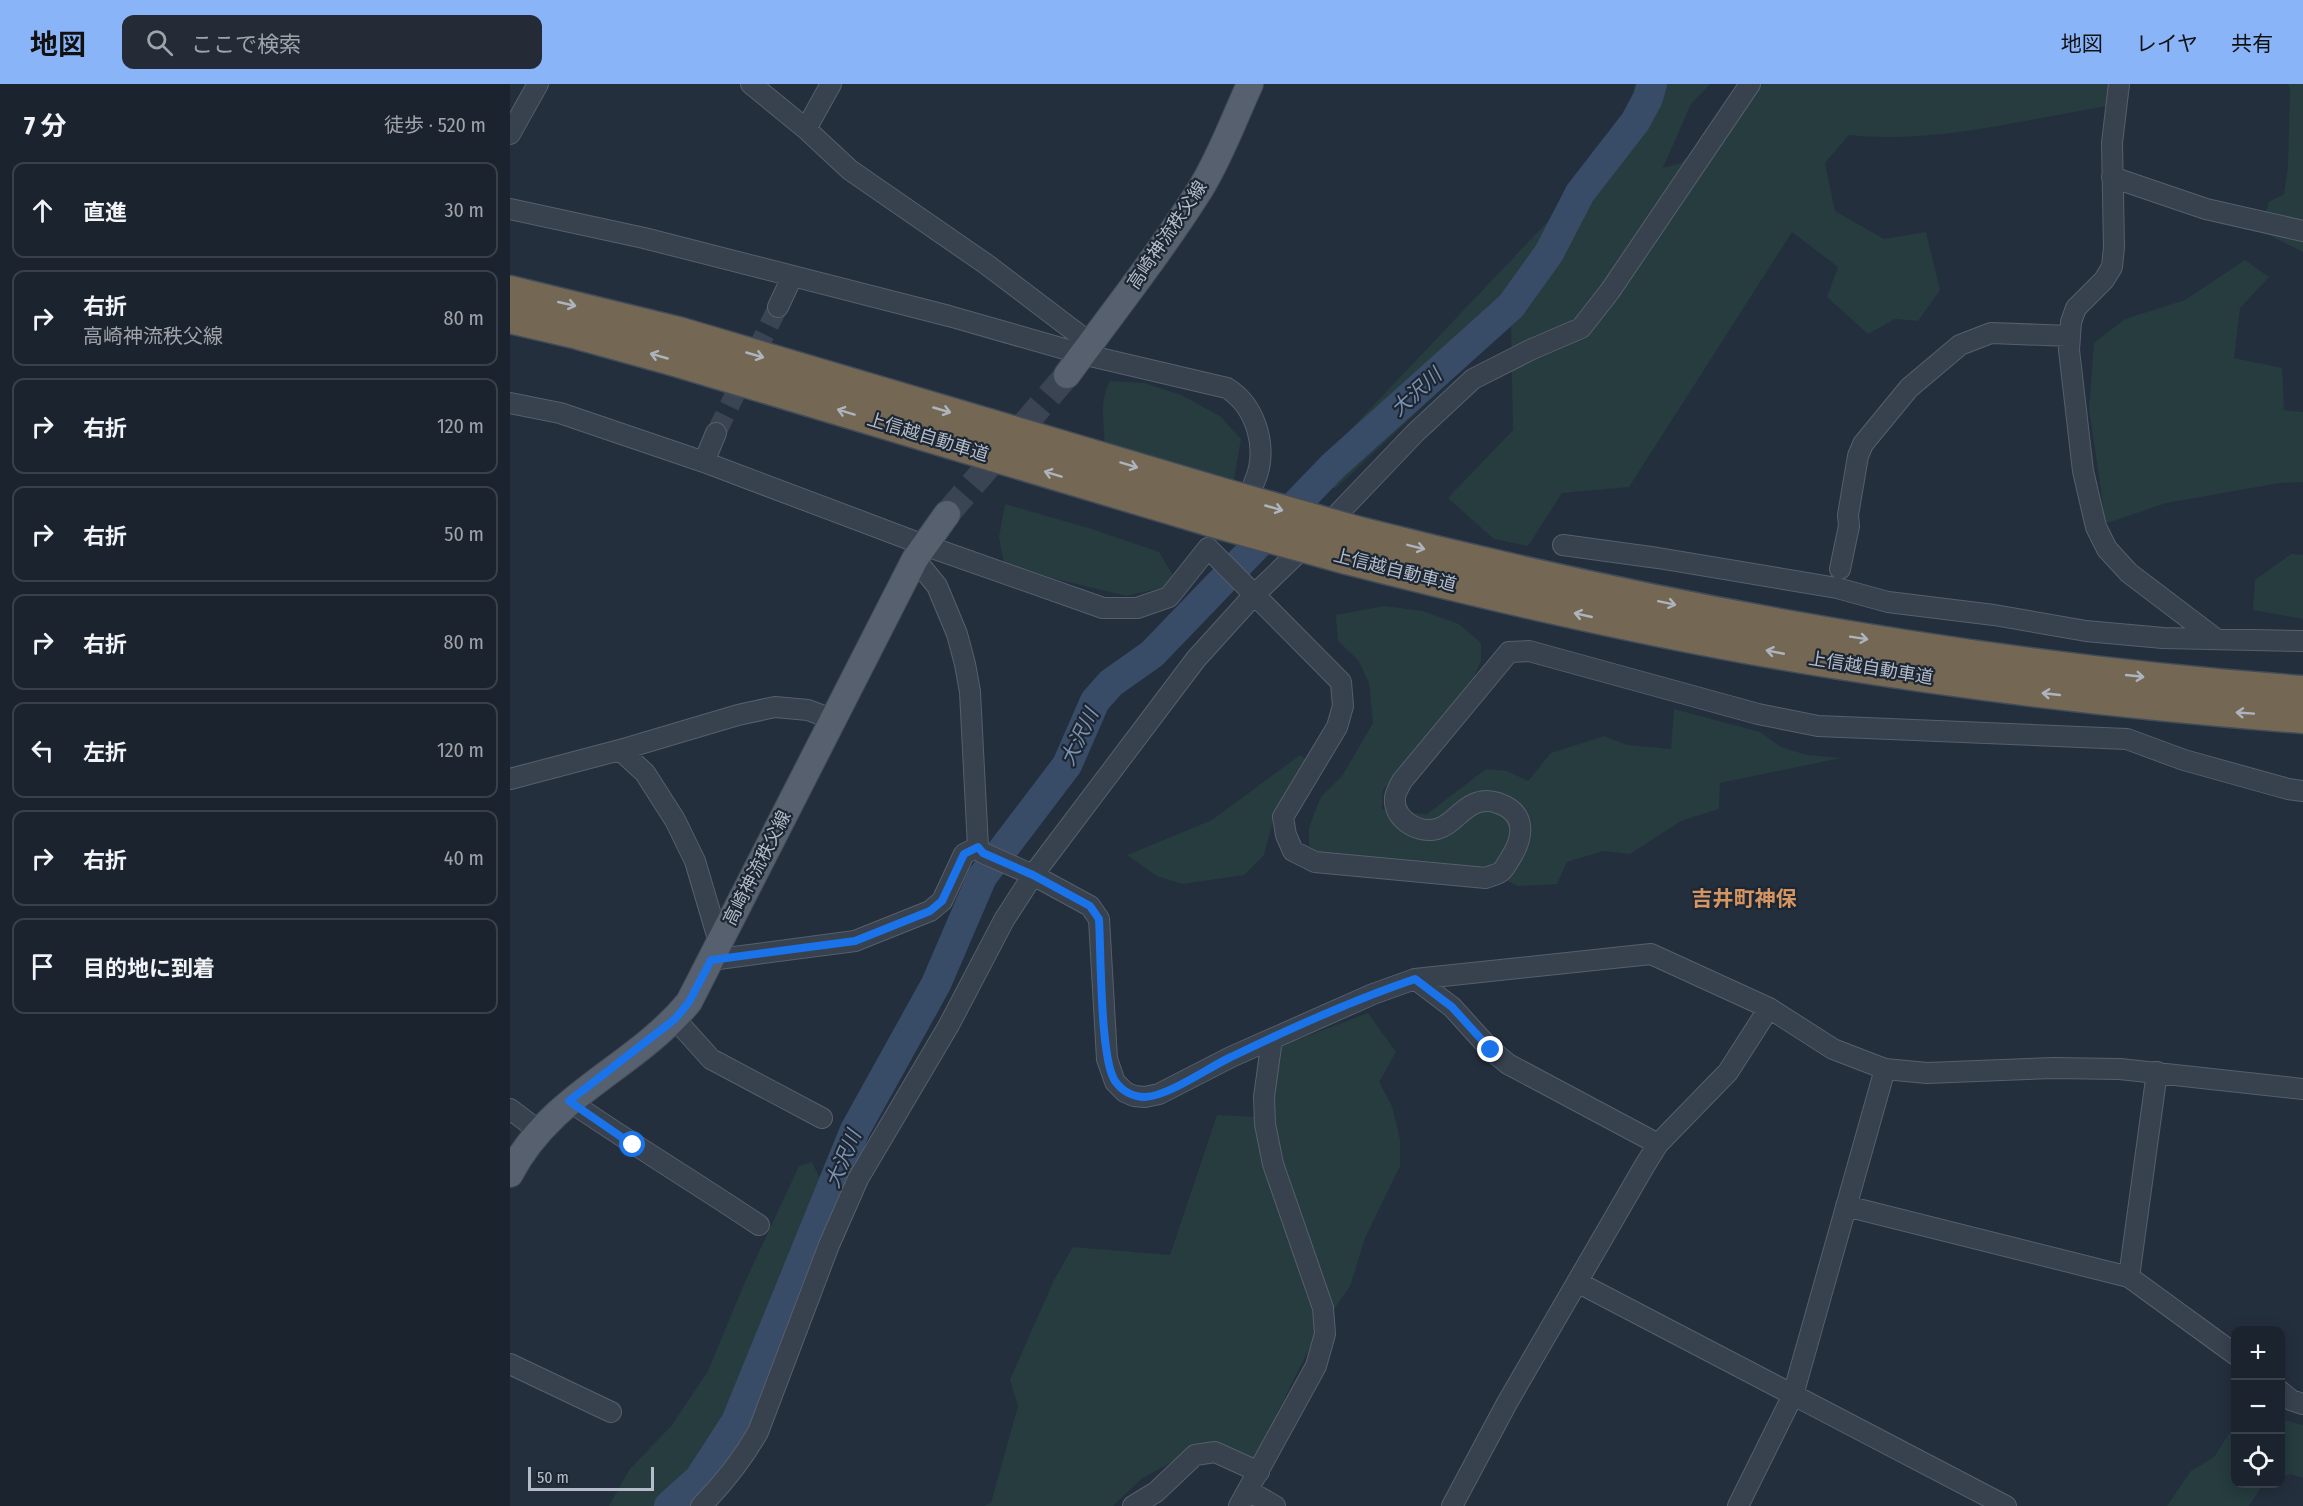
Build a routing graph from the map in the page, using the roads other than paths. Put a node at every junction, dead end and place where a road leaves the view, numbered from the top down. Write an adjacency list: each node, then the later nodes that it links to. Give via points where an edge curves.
1 (538, 84): 8 (street)
2 (751, 84): 7 (street)
3 (831, 84): 7 (street)
4 (1250, 84): 17 (main road, 高崎神流秩父線, via 1202,187)
5 (1750, 84): 27 (street, via 1581,328 1473,379)
6 (2119, 84): 9 (street)
7 (806, 129): 17 (street, via 850,170 986,264)
8 (510, 134)
9 (2112, 177): 11 (street, via 2206,209); 16 (street, via 2112,267 2076,308)
10 (510, 209): 12 (street, via 644,238)
11 (2303, 231)
12 (792, 277): 14 (street); 17 (street)
13 (510, 291): 30 (highway, 上信越自動車道, one-way to 30, bridge, via 700,339 1359,532 1530,574 1837,635 2137,676)
14 (778, 307)
15 (510, 318): 31 (highway, 上信越自動車道, one-way to 15, bridge, via 2044,693 1831,663 1620,623 1347,559 661,357)
16 (2070, 336): 26 (street, via 1991,333 1960,345 1909,388 1857,456); 28 (street, via 2083,471 2096,527 2107,549 2129,573)
17 (1086, 348): 18 (main road, 高崎神流秩父線); 22 (street, via 1227,388 1239,396 1258,436 1259,466)
18 (1066, 375)
19 (510, 403): 21 (street, via 560,413)
20 (716, 433): 21 (street)
21 (704, 462): 25 (street)
22 (1254, 483)
23 (947, 514): 25 (main road, 高崎神流秩父線)
24 (1563, 544): 28 (street, via 1837,588 1888,602 2086,631 2163,639)
25 (920, 552): 27 (street, via 1103,608 1137,608 1169,597 1208,548); 32 (main road, 高崎神流秩父線); 36 (street, via 957,634 970,692)
26 (1840, 569)
27 (1254, 595): 35 (street, via 1341,682 1343,706 1337,727 1283,818 1293,851 1315,862 1486,878 1501,873 1516,850 1522,828 1516,813 1497,802 1473,803 1438,829 1425,830 1406,823 1395,798 1402,781 1509,651 1529,651 1758,714 1818,726 2127,739 2184,760); 37 (street, via 1196,659)
28 (2216, 639): 29 (street)
29 (2303, 641)
30 (2303, 691)
31 (2303, 718)
32 (832, 719): 33 (street, via 808,710 775,706); 38 (main road, 高崎神流秩父線)
33 (620, 750): 34 (street); 38 (street, via 645,773 695,861)
34 (510, 779)
35 (2303, 791)
36 (978, 847): 37 (street, via 983,853); 38 (street, via 964,854 942,901 930,911 855,941)
37 (1033, 875): 42 (street, via 1090,906 1099,919 1107,1059 1115,1082 1125,1092 1145,1097 1160,1094); 64 (street, via 858,1179 758,1432 730,1475)
38 (715, 951): 41 (main road, 高崎神流秩父線, via 689,1002)
39 (1415, 979): 40 (street, via 1650,954); 42 (street); 50 (street, via 1452,1007 1508,1064)
40 (1769, 1008): 43 (street, via 1833,1049); 50 (street, via 1728,1072)
41 (675, 1019): 46 (main road, 高崎神流秩父線); 48 (street, via 711,1059)
42 (1272, 1039): 62 (street, via 1264,1097 1265,1124 1273,1164 1323,1308 1325,1334 1316,1366)
43 (1885, 1069): 44 (street, via 1928,1073 2054,1068); 52 (street)
44 (2157, 1072): 45 (street); 54 (street)
45 (2303, 1089)
46 (569, 1101): 49 (main road, 高崎神流秩父線); 53 (street)
47 (510, 1109): 49 (street)
48 (822, 1118)
49 (539, 1131): 51 (main road, 高崎神流秩父線)
50 (1658, 1144): 55 (street)
51 (510, 1174)
52 (1846, 1206): 54 (street); 58 (street)
53 (759, 1225)
54 (2130, 1277): 56 (street)
55 (1577, 1282): 58 (street); 67 (street)
56 (2231, 1352)
57 (510, 1364): 61 (street)
58 (1793, 1395): 68 (street); 69 (street)
59 (2285, 1395): 60 (street)
60 (2303, 1404)
61 (611, 1412)
62 (1259, 1472): 63 (street); 65 (street, via 1215,1452 1194,1455 1156,1492)
63 (1244, 1499): 66 (street)
64 (701, 1506)
65 (1133, 1506)
66 (1275, 1506)
67 (1452, 1506)
68 (1738, 1506)
69 (2006, 1506)

